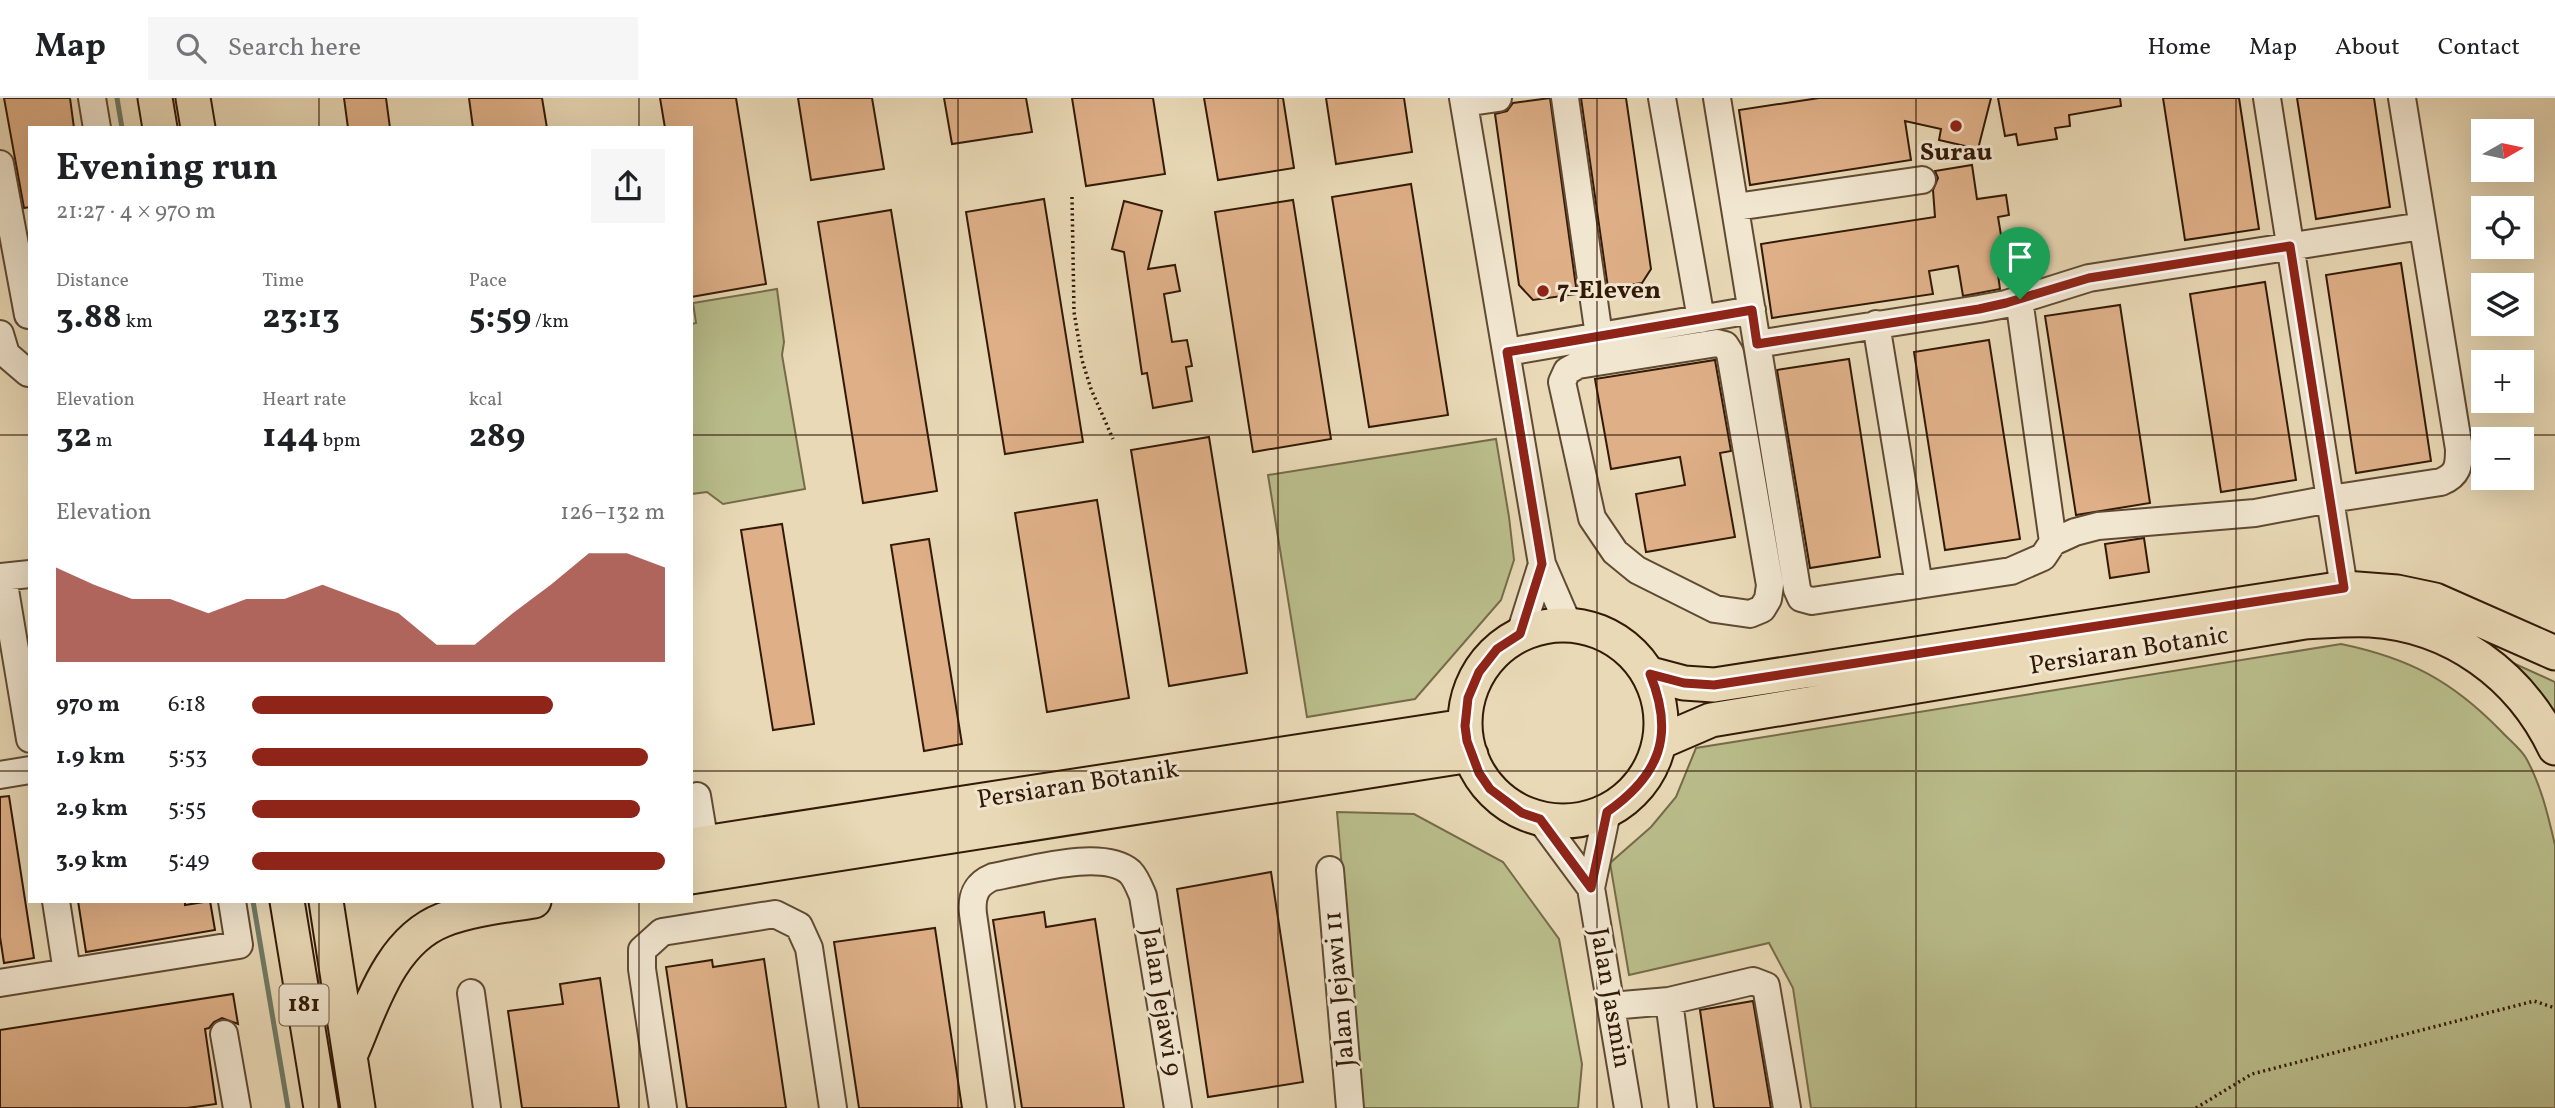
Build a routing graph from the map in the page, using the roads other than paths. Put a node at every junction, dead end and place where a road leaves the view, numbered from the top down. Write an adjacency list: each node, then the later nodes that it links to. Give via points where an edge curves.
1 (92, 98): 11 (street)
2 (155, 98): 12 (main road)
3 (193, 98): 13 (main road)
4 (1498, 98): 10 (street)
5 (1565, 98): 26 (street)
6 (1662, 98): 23 (street)
7 (1717, 98): 16 (street)
8 (2267, 98): 19 (street)
9 (2402, 98): 18 (street)
10 (1464, 101): 28 (street)
11 (97, 126)
12 (160, 126)
13 (198, 126)
14 (0, 164): 17 (street)
15 (1922, 180): 16 (street)
16 (1736, 207): 21 (street)
17 (3, 209): 22 (street)
18 (2422, 226): 19 (street); 30 (street, via 2459,449 2456,472 2441,482)
19 (2290, 246): 20 (street, via 2089,278); 30 (street)
20 (2020, 299): 24 (street); 31 (street)
21 (1752, 310): 23 (street); 27 (street)
22 (28, 314)
23 (1701, 319): 26 (street)
24 (1876, 324): 27 (street); 35 (street)
25 (0, 334): 29 (street, via 6,354)
26 (1618, 342): 26 (street, via 1726,345 1770,585 1762,609 1750,614 1715,609 1637,570 1615,552 1592,518 1562,382 1567,372); 28 (street)
27 (1757, 344): 35 (street, via 1801,598 1812,601)
28 (1507, 352): 32 (street)
29 (28, 375)
30 (2330, 499): 31 (street, via 2255,513 2098,526); 36 (street)
31 (2053, 542): 35 (street, via 2043,557 2011,571)
32 (1542, 564): 37 (street); 38 (street)
33 (28, 574): 34 (street)
34 (2, 578): 41 (street)
35 (1919, 585)
36 (2344, 588): 39 (main road, Persiaran Botanic, via 2435,600); 40 (main road, Persiaran Botanic, via 1714,685)
37 (1568, 624): 38 (main road, via 1543,625); 40 (main road, via 1615,638)
38 (1520, 634): 42 (main road, via 1497,649 1479,672 1468,698)
39 (2555, 653)
40 (1650, 674): 43 (main road, via 1662,719)
41 (27, 710)
42 (1468, 741): 49 (main road, via 1490,789 1522,813); 50 (main road)
43 (1660, 742): 44 (main road, Persiaran Botanic, via 1711,720 2305,622 2371,620 2409,626 2460,645 2498,670 2523,696); 48 (main road, via 1650,770 1632,794)
44 (2555, 748)
45 (28, 770): 46 (street)
46 (0, 775)
47 (697, 796): 50 (street)
48 (1607, 812): 49 (main road, via 1585,820); 52 (street, Jalan Jasmin)
49 (1540, 819): 52 (street, Jalan Jasmin)
50 (699, 859)
51 (1330, 870): 73 (street, Jalan Jejawi 11)
52 (1591, 888): 62 (street, Jalan Jasmin)
53 (56, 903): 58 (street)
54 (232, 903): 58 (street, via 239,945)
55 (287, 903): 66 (main road, 181)
56 (326, 903): 64 (main road, 181)
57 (521, 903): 64 (main road, via 441,921 416,936 381,984)
58 (67, 972): 59 (street)
59 (0, 983)
60 (471, 993): 68 (street)
61 (1669, 1001): 62 (street); 75 (street); 76 (street, via 1753,981 1766,986)
62 (1611, 1006): 74 (street, Jalan Jasmin)
63 (225, 1034): 65 (street)
64 (350, 1056): 67 (main road, 181)
65 (237, 1108)
66 (321, 1108)
67 (359, 1108)
68 (487, 1108)
69 (663, 1108): 70 (street, via 642,950 662,932 775,914 799,926 809,948)
70 (833, 1108)
71 (1001, 1108): 72 (street, Jalan Jejawi 9, via 974,894 981,882 993,877 1089,860 1112,862 1132,873 1143,896)
72 (1178, 1108)
73 (1350, 1108)
74 (1628, 1108)
75 (1683, 1108)
76 (1787, 1108)

